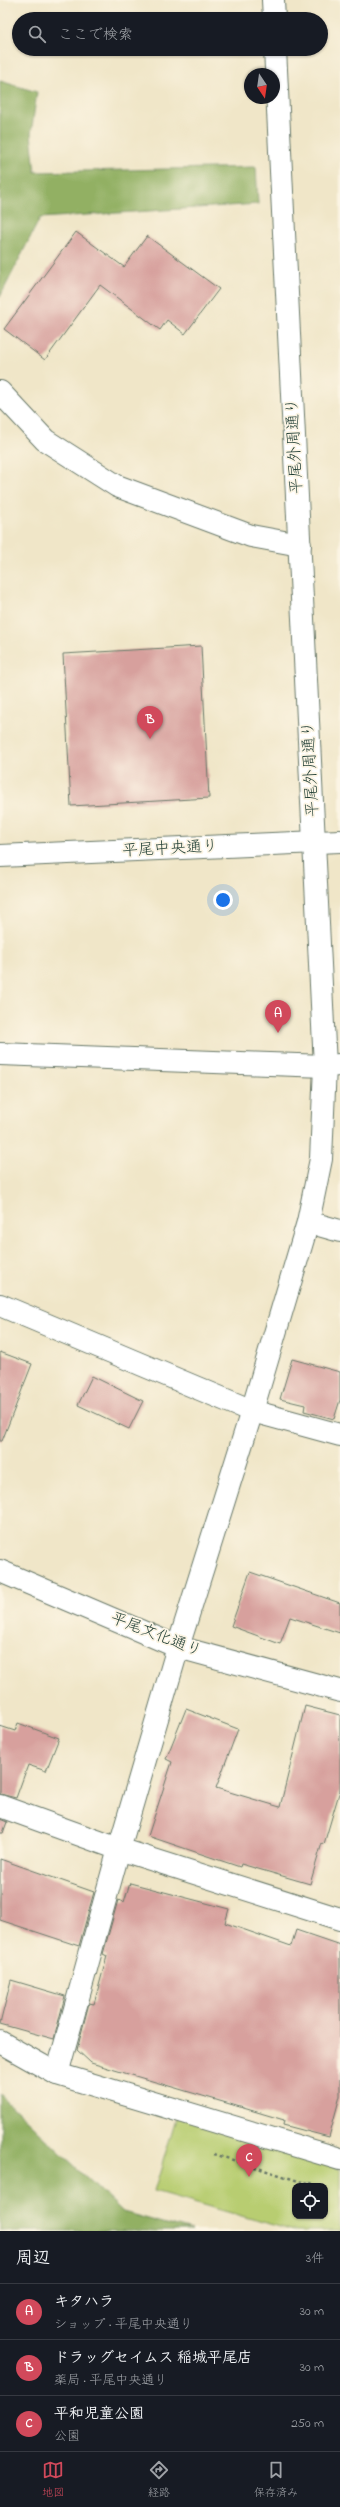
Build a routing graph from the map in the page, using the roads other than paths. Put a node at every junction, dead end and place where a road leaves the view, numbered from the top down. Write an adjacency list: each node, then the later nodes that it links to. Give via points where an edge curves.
1 (273, 0): 2 (street)
2 (274, 12)
3 (275, 56): 5 (street, 平尾外周通り)
4 (0, 392): 5 (street, via 44,440 117,486 251,536)
5 (300, 545): 7 (street, 平尾外周通り)
6 (340, 841): 7 (street, 平尾中央通り)
7 (314, 842): 8 (street, 平尾中央通り); 10 (street, 平尾外周通り)
8 (0, 856)
9 (0, 1054): 10 (street)
10 (333, 1066): 11 (street, 平尾外周通り, via 321,1159)
11 (308, 1222): 12 (street); 14 (street, 平尾外周通り)
12 (340, 1231)
13 (0, 1305): 14 (street)
14 (252, 1411): 15 (street); 17 (street, 平尾外周通り)
15 (340, 1435)
16 (0, 1570): 17 (street, 平尾文化通り)
17 (178, 1647): 18 (street, 平尾文化通り); 20 (street, 平尾外周通り)
18 (340, 1691)
19 (0, 1806): 20 (street)
20 (119, 1849): 21 (street); 23 (street, 平尾外周通り)
21 (340, 1919)
22 (0, 2042): 23 (street)
23 (57, 2074): 24 (street)
24 (340, 2159)

